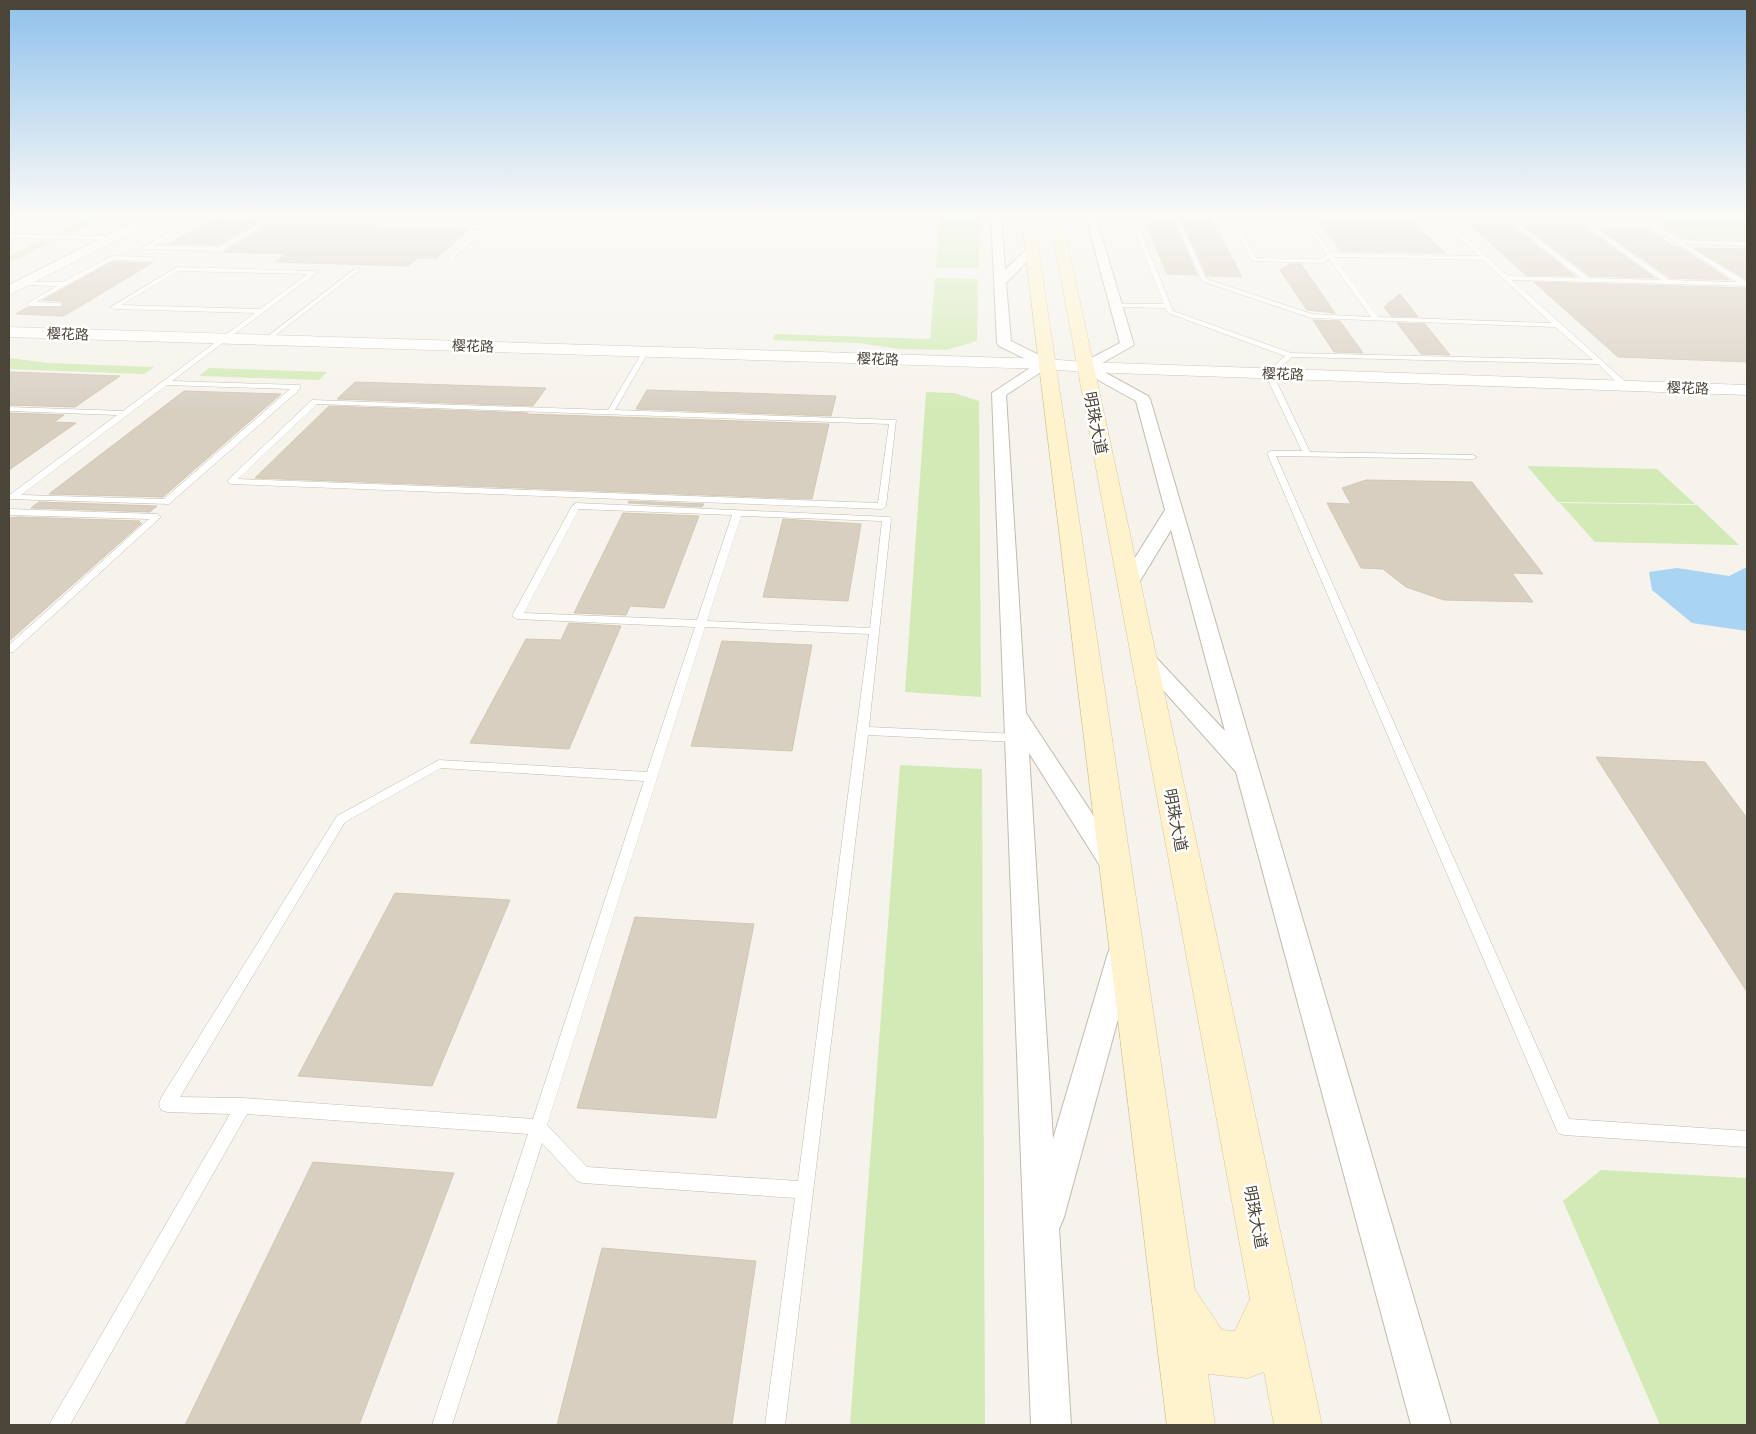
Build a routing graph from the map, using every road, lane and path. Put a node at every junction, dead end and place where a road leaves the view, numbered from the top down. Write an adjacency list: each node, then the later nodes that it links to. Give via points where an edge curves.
1 (27, 281): 16 (street)
2 (70, 281): 18 (lane)
3 (157, 281): 25 (lane, via 114,307)
4 (302, 281): 25 (lane)
5 (343, 281): 30 (lane)
6 (1036, 281): 20 (main road, 明珠大道)
7 (1064, 281): 21 (main road, 明珠大道)
8 (1109, 281): 23 (street)
9 (1157, 281): 24 (lane)
10 (1207, 281): 26 (lane, via 1311,316)
11 (1349, 281): 26 (lane)
12 (1509, 281): 27 (lane)
13 (1624, 281): 15 (lane)
14 (1000, 282): 34 (street, via 1004,343)
15 (1668, 282): 17 (lane)
16 (23, 283): 18 (lane); 19 (street)
17 (1745, 283)
18 (64, 284): 22 (lane, via 29,304)
19 (9, 291)
20 (1037, 294): 21 (main road, via 1047,302 1061,302); 34 (main road, 明珠大道)
21 (1071, 295): 35 (main road, 明珠大道)
22 (59, 304)
23 (1116, 306): 24 (lane); 35 (street, via 1127,345)
24 (1167, 306): 32 (lane, via 1170,312)
25 (263, 311): 29 (lane)
26 (1376, 319): 27 (lane)
27 (1557, 324): 33 (lane)
28 (9, 332): 29 (street, 樱花路)
29 (224, 339): 30 (street, 樱花路); 37 (lane)
30 (266, 340): 31 (street, 樱花路)
31 (646, 352): 34 (street, 樱花路); 41 (lane)
32 (1290, 356): 33 (lane); 36 (lane)
33 (1600, 362): 38 (lane)
34 (1046, 364): 35 (street, 樱花路); 45 (main road, 明珠大道); 55 (street, via 999,392)
35 (1084, 367): 36 (street, 樱花路); 45 (main road, 明珠大道); 47 (street, via 1143,399)
36 (1269, 374): 38 (street, 樱花路); 43 (lane)
37 (165, 383): 42 (lane); 46 (lane, via 297,387 166,502)
38 (1625, 386): 39 (street, 樱花路)
39 (1747, 390)
40 (9, 409): 42 (lane)
41 (610, 412): 41 (lane, via 315,402 230,481 882,506 893,422)
42 (125, 413): 46 (lane)
43 (1307, 454): 44 (lane); 64 (lane, via 1271,453 1564,1127)
44 (1473, 457)
45 (1086, 477): 50 (main road, 明珠大道); 60 (main road, 明珠大道)
46 (10, 497)
47 (1174, 510): 50 (street); 58 (street)
48 (9, 512): 53 (lane, via 157,517)
49 (737, 513): 51 (lane); 51 (lane, via 576,506 517,616); 52 (lane, via 887,519)
50 (1128, 585): 54 (main road, 明珠大道)
51 (701, 625): 52 (lane); 59 (lane)
52 (874, 632): 56 (lane)
53 (9, 650)
54 (1142, 655): 58 (street); 68 (main road, 明珠大道)
55 (1015, 712): 57 (street); 60 (street)
56 (863, 731): 57 (lane); 65 (lane)
57 (1016, 738): 66 (street)
58 (1246, 769): 75 (street)
59 (651, 777): 62 (lane, via 439,764 341,819 167,1104); 63 (lane)
60 (1115, 867): 61 (main road, 明珠大道)
61 (1125, 942): 66 (street); 67 (main road, 明珠大道)
62 (243, 1106): 63 (lane); 69 (lane)
63 (538, 1127): 65 (lane, via 583,1175); 70 (lane)
64 (1747, 1139)
65 (805, 1190): 71 (lane)
66 (1041, 1236): 72 (street)
67 (1174, 1298): 68 (main road, via 1210,1352 1248,1355); 73 (main road, 明珠大道)
68 (1273, 1301): 74 (main road, 明珠大道)
69 (59, 1425)
70 (442, 1425)
71 (775, 1425)
72 (1051, 1425)
73 (1191, 1425)
74 (1298, 1425)
75 (1431, 1425)

